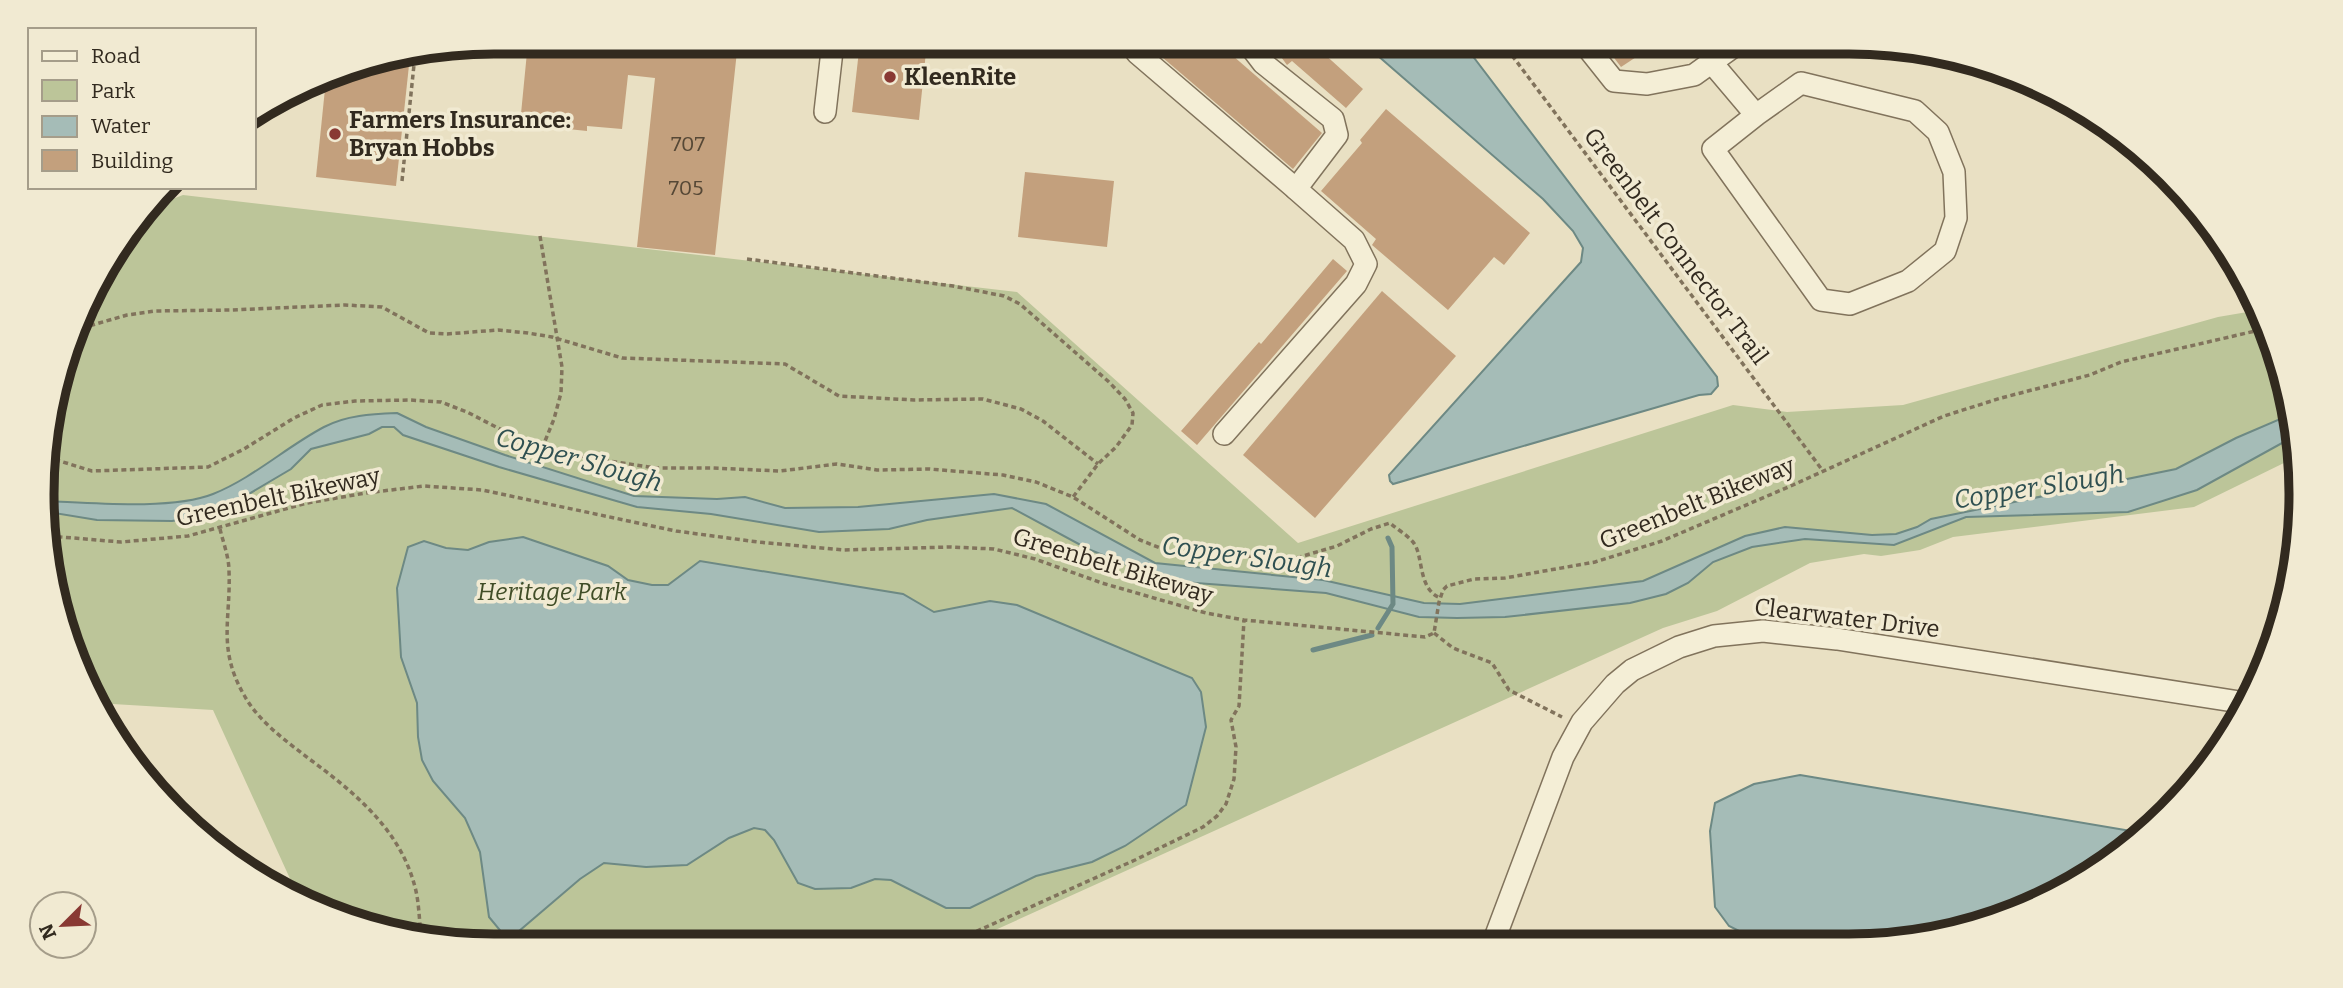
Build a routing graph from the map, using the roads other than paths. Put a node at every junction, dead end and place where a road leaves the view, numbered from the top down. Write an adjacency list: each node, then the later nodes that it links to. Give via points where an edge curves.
1 (832, 54): 7 (street)
2 (1138, 54): 9 (street)
3 (1256, 54): 9 (street, via 1333,120 1338,135)
4 (1593, 54): 6 (street, via 1614,81 1647,84 1695,75)
5 (1724, 54): 6 (street)
6 (1712, 63): 8 (street)
7 (825, 112)
8 (1756, 115): 8 (street, via 1713,149 1822,300 1850,304 1908,281 1945,251 1956,218 1954,172 1938,132 1915,111 1801,83)
9 (1296, 189): 10 (street, via 1354,240 1366,264 1356,284)
10 (1224, 434)
11 (2236, 701): 12 (street, Clearwater Drive, via 1837,639 1763,631 1714,636 1657,656 1623,677 1582,722 1555,777)
12 (1496, 934)

